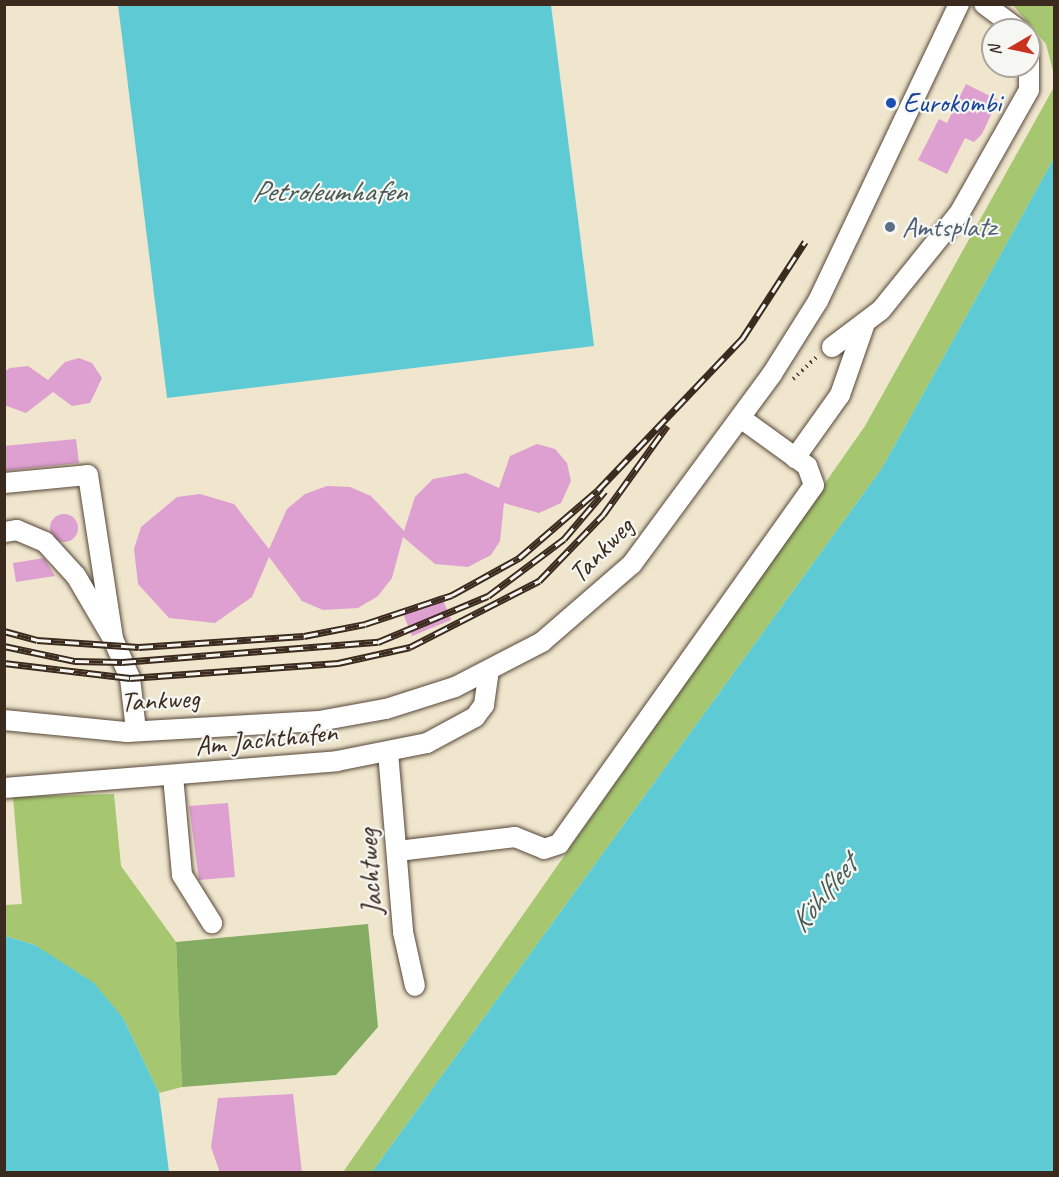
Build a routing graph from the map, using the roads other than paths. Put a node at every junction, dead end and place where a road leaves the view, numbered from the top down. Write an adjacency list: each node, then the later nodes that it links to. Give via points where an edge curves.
1 (959, 4): 7 (street, Tankweg, via 818,301)
2 (984, 4): 3 (street)
3 (1003, 18)
4 (1032, 78): 5 (street, via 1027,96 960,212)
5 (864, 327): 6 (street); 8 (street, via 840,395)
6 (832, 347)
7 (742, 419): 8 (street); 12 (street, Tankweg, via 632,564 542,642)
8 (795, 458): 18 (street, via 813,477 809,494 559,844 544,849 515,837)
9 (4, 483): 11 (street, via 88,475)
10 (4, 532): 11 (street, via 17,530 45,542 76,576)
11 (113, 639): 14 (street, via 130,678)
12 (489, 671): 14 (street, Tankweg, via 386,709 319,721); 15 (street, Am Jachthafen, via 484,705 467,724 436,739)
13 (4, 720): 14 (street, Tankweg)
14 (136, 731)
15 (388, 752): 16 (street, Am Jachthafen); 18 (street, Jachtweg)
16 (173, 776): 17 (street, Am Jachthafen); 19 (street, via 182,875)
17 (4, 788)
18 (398, 851): 20 (street, Jachtweg, via 403,932)
19 (212, 923)
20 (415, 986)

